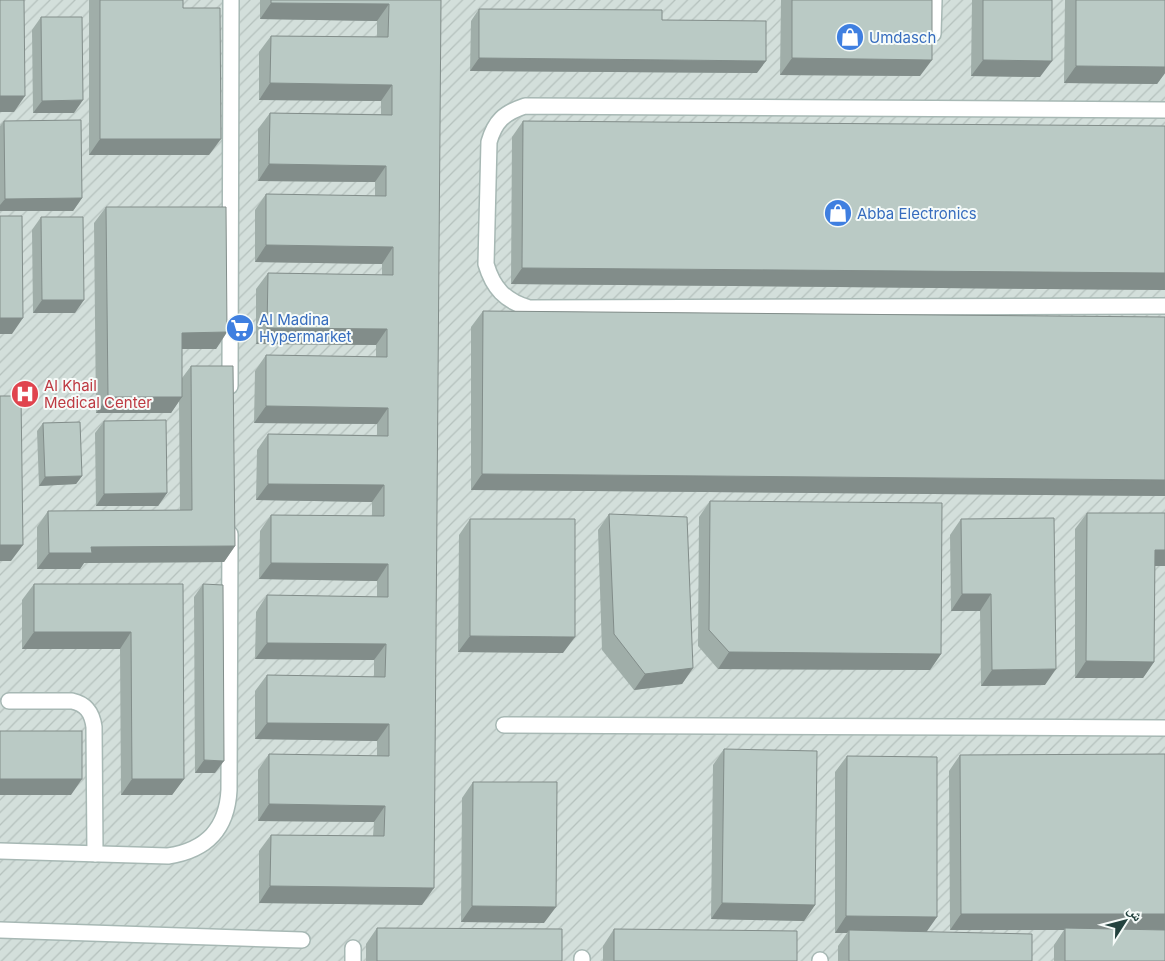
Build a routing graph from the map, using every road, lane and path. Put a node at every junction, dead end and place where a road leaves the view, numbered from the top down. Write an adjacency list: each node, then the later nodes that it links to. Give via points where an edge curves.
1 (231, 0): 6 (lane)
2 (934, 0): 3 (lane)
3 (933, 34)
4 (1165, 110): 5 (lane, via 525,106 501,118 489,142 486,264 496,288 516,304 529,308)
5 (1165, 306)
6 (230, 400)
7 (230, 520): 12 (lane, via 229,790 224,818 207,840 182,854)
8 (10, 701): 12 (lane, via 72,701 90,712 94,727)
9 (504, 725): 10 (lane)
10 (1165, 728)
11 (0, 851): 12 (lane)
12 (94, 854)
13 (0, 930): 14 (lane)
14 (302, 940)

